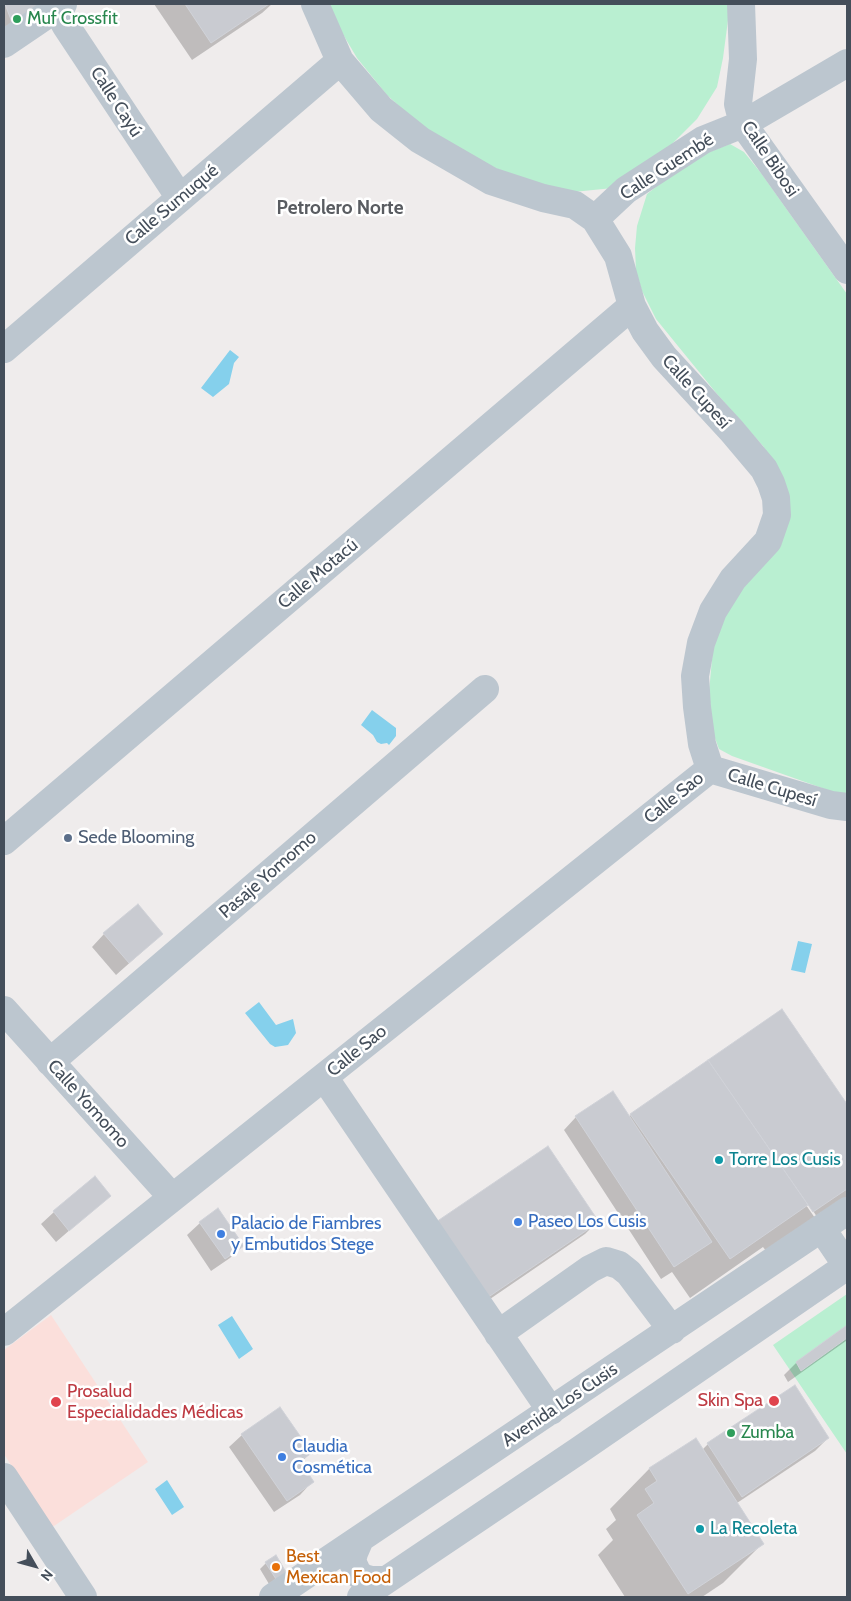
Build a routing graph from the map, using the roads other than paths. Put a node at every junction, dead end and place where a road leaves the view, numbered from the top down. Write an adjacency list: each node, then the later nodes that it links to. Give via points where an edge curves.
1 (315, 4): 5 (street, Calle Cupesí)
2 (741, 4): 7 (street, Calle Bibosi, via 744,59 738,104)
3 (58, 6): 4 (street); 8 (street, Calle Cayú)
4 (4, 44)
5 (340, 62): 8 (street, Calle Sumuqué); 9 (street, Calle Cupesí, via 380,109 420,140 491,181 575,205)
6 (847, 63): 7 (street, Calle Guembé)
7 (744, 124): 9 (street, Calle Guembé, via 703,140 626,190); 10 (street, Calle Bibosi)
8 (180, 198): 12 (street, Calle Sumuqué)
9 (595, 219): 11 (street, Calle Cupesí, via 618,256)
10 (847, 270)
11 (632, 306): 14 (street, Calle Cupesí, via 664,357 764,469 776,498 777,515 768,541 733,579 713,611 701,643 695,676 696,707); 16 (street, Calle Motacú)
12 (4, 349)
13 (485, 689): 18 (street, Pasaje Yomomo)
14 (710, 769): 15 (street, Calle Cupesí); 19 (street, Calle Sao)
15 (847, 807)
16 (4, 841)
17 (4, 1010): 18 (street, Calle Yomomo)
18 (50, 1062): 20 (street, Calle Yomomo)
19 (324, 1076): 20 (street, Calle Sao); 26 (street)
20 (172, 1198): 25 (street, Calle Sao)
21 (847, 1211): 22 (street, Avenida Los Cusis)
22 (822, 1228): 23 (street); 24 (street, Avenida Los Cusis)
23 (847, 1266): 31 (street)
24 (672, 1330): 26 (street, via 629,1273 606,1261); 27 (street, Avenida Los Cusis)
25 (4, 1332)
26 (498, 1334): 27 (street)
27 (551, 1411): 29 (street, Avenida Los Cusis)
28 (4, 1477): 32 (street)
29 (360, 1539): 30 (street, Avenida Los Cusis); 31 (street, via 352,1561 354,1569 364,1578)
30 (308, 1572): 33 (street, Avenida Los Cusis); 34 (street, via 321,1570 339,1575 345,1584)
31 (386, 1580): 35 (street)
32 (82, 1597)
33 (273, 1597)
34 (346, 1597)
35 (361, 1597)

